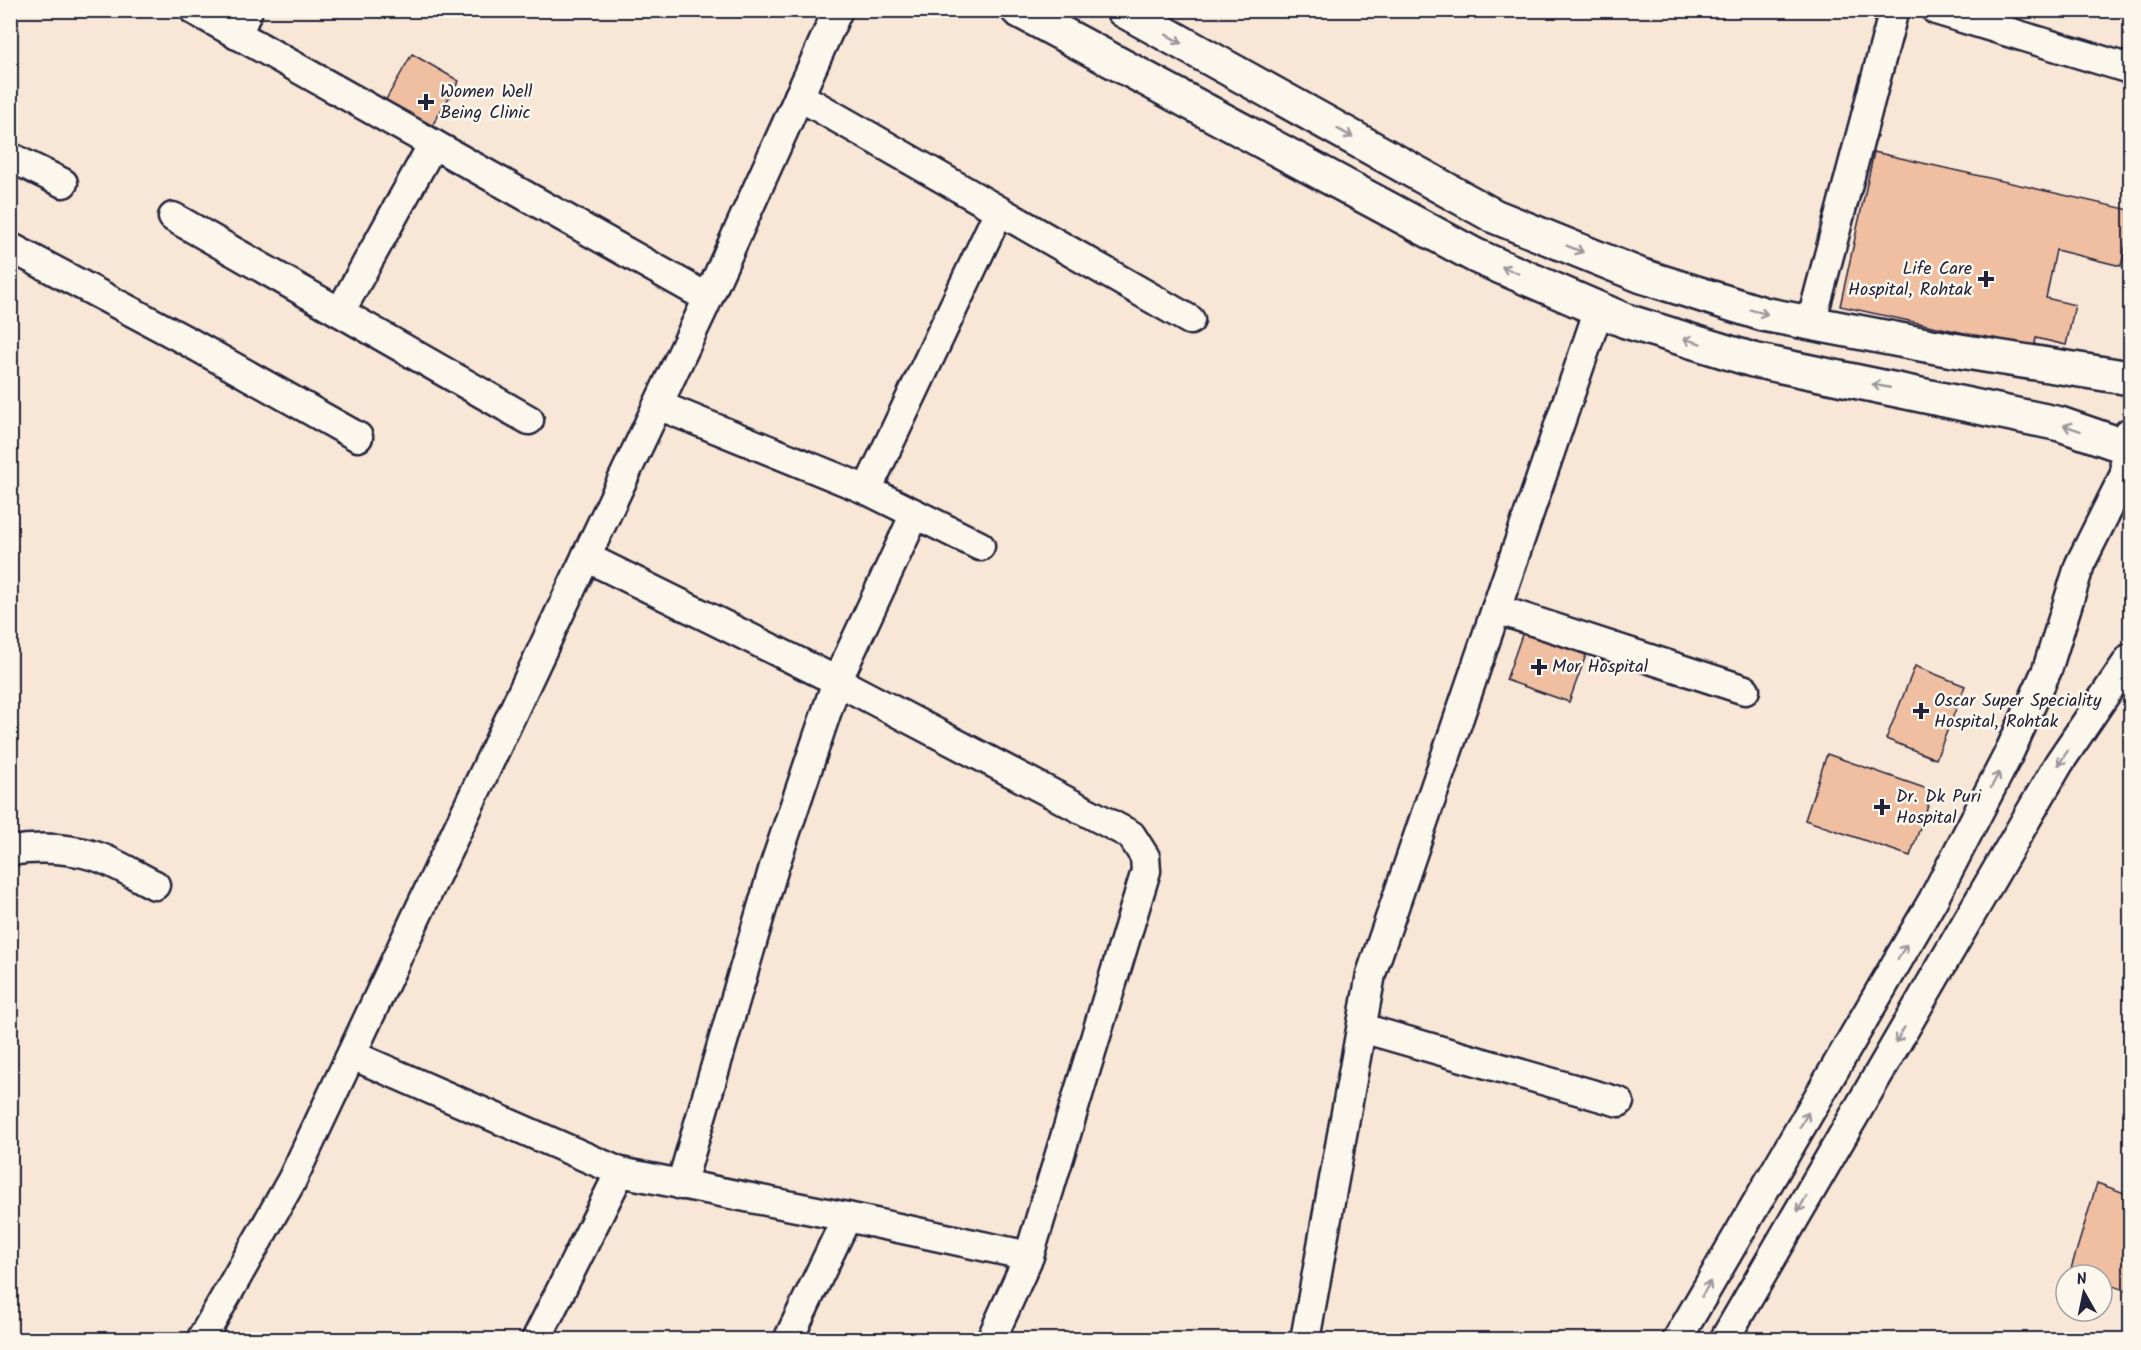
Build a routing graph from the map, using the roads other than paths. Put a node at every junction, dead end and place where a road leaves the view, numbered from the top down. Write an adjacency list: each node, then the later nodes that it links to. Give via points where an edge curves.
1 (194, 10): 7 (street)
2 (838, 10): 9 (street)
3 (1018, 10): 17 (main road, one-way to 3, via 1476,256)
4 (1123, 10): 20 (main road, one-way to 20, via 1494,216 1642,276 1763,314)
5 (1894, 10): 20 (street)
6 (1936, 10): 8 (street)
7 (243, 23): 10 (street)
8 (2130, 69)
9 (799, 96): 13 (street); 16 (street)
10 (434, 144): 16 (street); 18 (street)
11 (10, 157): 12 (street)
12 (63, 183)
13 (999, 211): 19 (street); 26 (street)
14 (172, 217): 18 (street)
15 (10, 248): 24 (street)
16 (708, 297): 22 (street)
17 (1599, 309): 25 (main road, one-way to 17, via 2060,424 1753,360); 30 (street)
18 (340, 312): 23 (street)
19 (1190, 320)
20 (1811, 323): 21 (main road)
21 (2130, 378)
22 (658, 405): 26 (street); 29 (street)
23 (529, 420)
24 (358, 437)
25 (2129, 459): 48 (street, one-way to 25, via 1932,900 2008,755 2047,670 2080,564)
26 (867, 490): 27 (street)
27 (915, 514): 28 (street); 32 (street)
28 (980, 546)
29 (586, 557): 32 (street); 37 (street)
30 (1496, 609): 33 (street); 36 (street, via 1371,974)
31 (2130, 658): 49 (street, one-way to 49, via 2053,773)
32 (837, 681): 40 (street, via 774,867); 42 (street, via 1131,835 1145,856 1146,871)
33 (1745, 690)
34 (10, 851): 35 (street, via 31,848 96,856)
35 (155, 885)
36 (1362, 1028): 38 (street); 47 (street)
37 (352, 1055): 39 (street); 43 (street, via 292,1180)
38 (1618, 1102)
39 (620, 1172): 40 (street); 44 (street)
40 (681, 1185): 41 (street)
41 (847, 1217): 42 (street); 45 (street)
42 (1029, 1256): 46 (street)
43 (201, 1340)
44 (536, 1340)
45 (788, 1340)
46 (991, 1340)
47 (1305, 1340)
48 (1677, 1340)
49 (1724, 1340)

